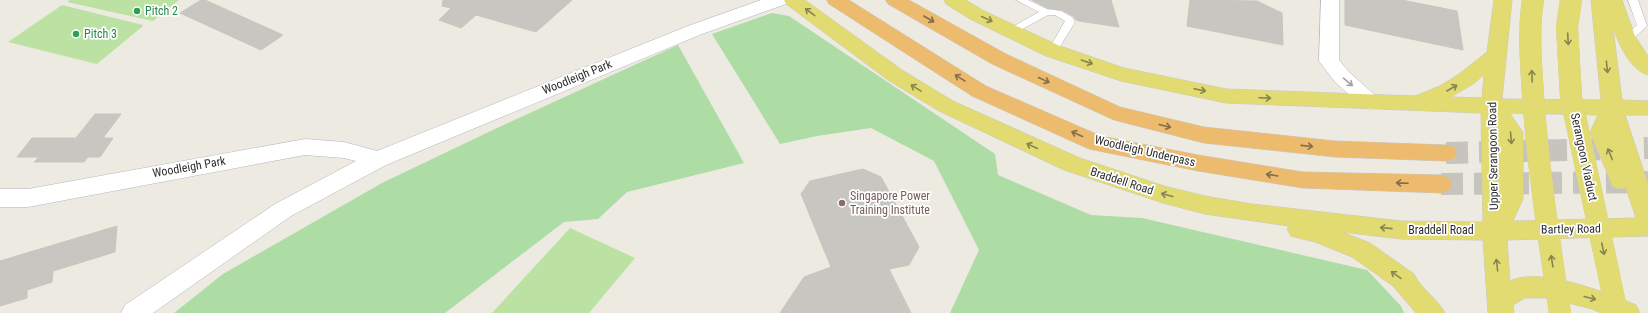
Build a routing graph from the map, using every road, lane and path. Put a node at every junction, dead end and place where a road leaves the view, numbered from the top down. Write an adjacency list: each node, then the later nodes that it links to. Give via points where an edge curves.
1 (779, 0): 26 (street, Woodleigh Park, via 561,83)
2 (793, 0): 29 (main road, Braddell Road, one-way to 2, via 1072,164 946,106 895,75)
3 (836, 0): 27 (highway, Woodleigh Underpass, one-way to 3, via 1303,180 1198,163 1097,142 979,91)
4 (895, 0): 25 (highway, one-way to 25, via 999,59 1114,113 1204,135 1335,149)
5 (953, 0): 15 (main road, one-way to 15, via 977,15)
6 (1020, 0): 14 (lane)
7 (1330, 0): 20 (street, one-way to 20, via 1329,61 1342,77)
8 (1503, 0): 18 (main road, Upper Serangoon Road)
9 (1532, 0): 36 (main road, one-way to 9, bridge, via 1542,196 1533,98 1530,17)
10 (1571, 0): 37 (main road, Serangoon Viaduct, one-way to 37, bridge, via 1567,27 1571,97)
11 (1600, 0): 23 (main road, one-way to 23)
12 (1613, 0): 16 (main road)
13 (1633, 0): 16 (lane, via 1642,26 1630,36)
14 (1046, 12): 15 (lane); 17 (lane, via 1062,15 1070,22)
15 (1012, 31): 17 (main road)
16 (1628, 44): 19 (main road, via 1636,57)
17 (1053, 51): 20 (main road, one-way to 20, via 1121,74 1226,96)
18 (1497, 54): 21 (main road, one-way to 18, via 1447,91); 22 (main road, Upper Serangoon Road)
19 (1648, 68)
20 (1370, 102): 21 (main road)
21 (1416, 103): 22 (main road)
22 (1491, 106): 23 (main road, via 1522,117 1590,117); 32 (main road, Upper Serangoon Road)
23 (1612, 106): 24 (main road); 30 (main road); 31 (main road, one-way to 23, via 1630,204 1601,132)
24 (1648, 108)
25 (1446, 153)
26 (378, 159): 28 (street, Woodleigh Park, via 344,150 305,147 28,198); 34 (street, Woodleigh Park, via 283,210)
27 (1441, 184)
28 (0, 198)
29 (1205, 205): 32 (main road, Braddell Road, one-way to 29, via 1401,230); 35 (main road, one-way to 29, via 1404,283 1405,281 1361,250 1318,234)
30 (1648, 220)
31 (1648, 226): 32 (main road, Bartley Road)
32 (1495, 230): 33 (main road, Upper Serangoon Road, one-way to 32)
33 (1501, 306): 38 (main road, one-way to 38, via 1521,287 1548,288 1596,299)
34 (134, 313)
35 (1432, 313)
36 (1560, 313)
37 (1617, 313)
38 (1626, 313)

